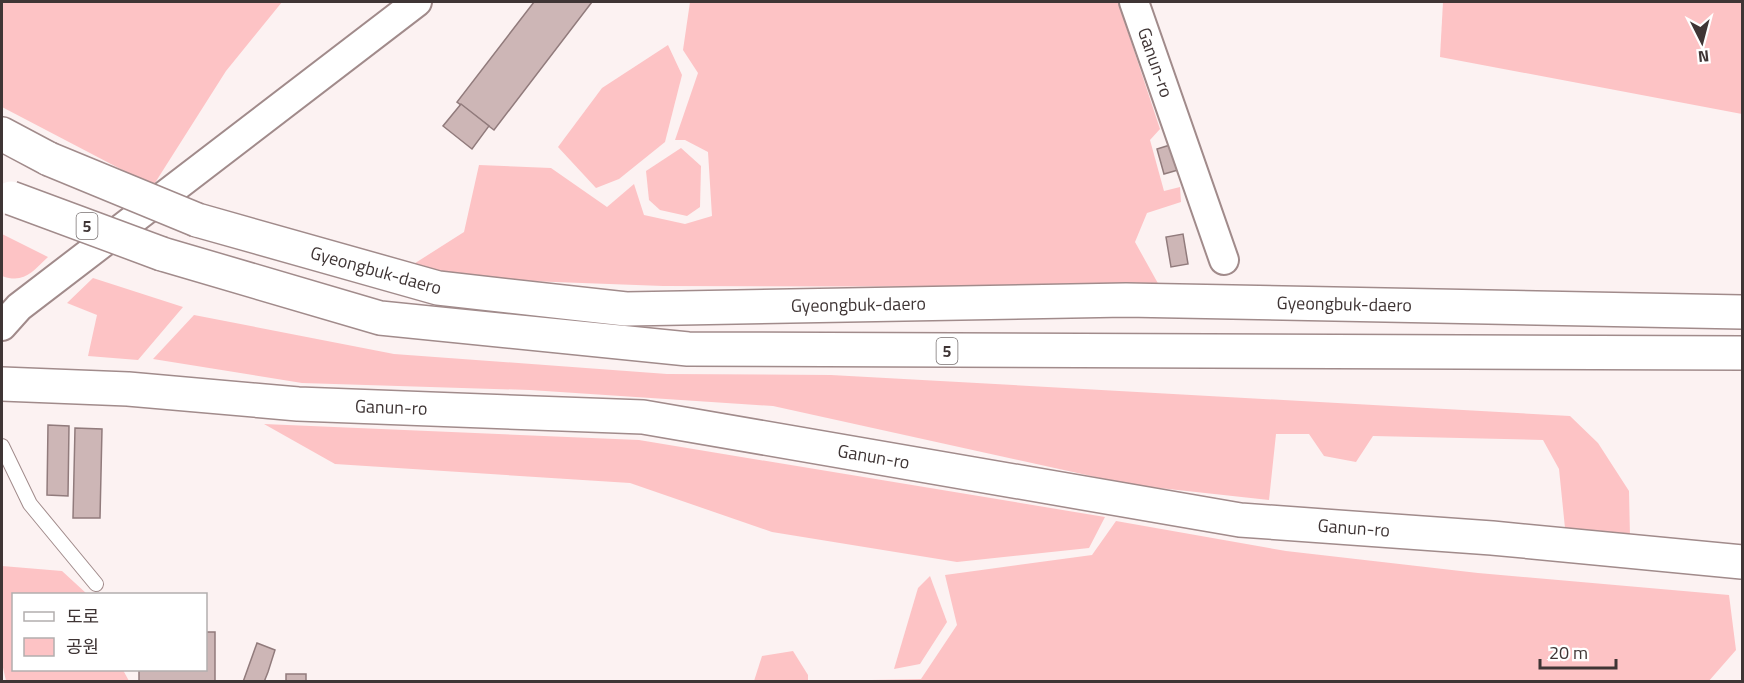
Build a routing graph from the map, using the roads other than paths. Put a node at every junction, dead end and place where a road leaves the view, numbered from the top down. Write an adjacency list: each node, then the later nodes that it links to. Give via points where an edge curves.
1 (417, 2): 7 (street, via 38,292)
2 (1134, 2): 5 (street, Ganun-ro)
3 (2, 134): 6 (main road, Gyeongbuk-daero, bridge, via 49,159 197,220 438,288 626,309 1126,300)
4 (6, 195): 8 (main road, Gyeongbuk-daero / 5, bridge, via 162,254 380,318 687,349)
5 (1224, 260)
6 (1743, 312)
7 (2, 326)
8 (1743, 353)
9 (2, 384): 11 (main road, Ganun-ro, via 128,389 298,404 643,417 1240,520 1492,538)
10 (2, 446): 12 (lane, via 30,504)
11 (1743, 562)
12 (96, 584)

